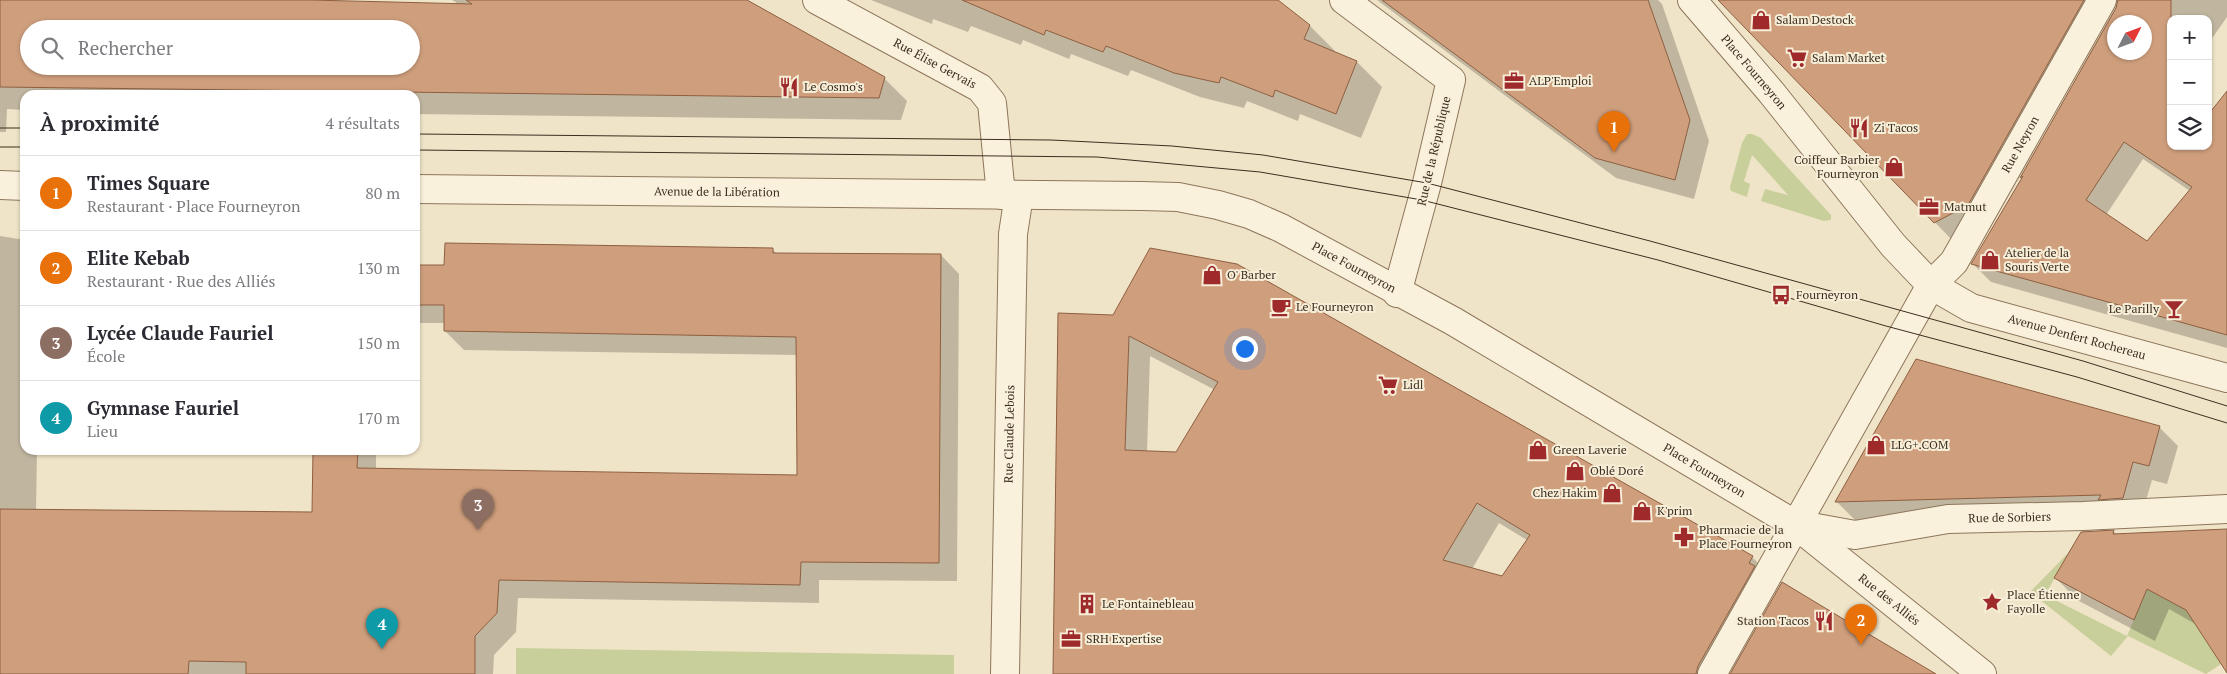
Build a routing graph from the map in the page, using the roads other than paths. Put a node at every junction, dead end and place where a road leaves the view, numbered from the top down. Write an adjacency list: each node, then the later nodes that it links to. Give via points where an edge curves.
1 (817, 0): 8 (street, Rue Élise Gervais, via 988,95)
2 (1344, 0): 10 (street, Rue de la République, via 1451,80)
3 (1692, 0): 9 (street, Place Fourneyron, via 1771,92 1893,245)
4 (2102, 0): 9 (street, Rue Neyron, via 1954,262)
5 (0, 185): 6 (street)
6 (20, 186)
7 (420, 189): 8 (street, Avenue de la Libération)
8 (1010, 195): 10 (street, Place Fourneyron, via 1169,197 1218,205 1281,228); 14 (street, Rue Claude Lebois, via 1013,234)
9 (1931, 285): 11 (street, Avenue Denfert Rochereau, via 1971,308); 13 (street)
10 (1397, 293): 13 (street, Place Fourneyron, via 1453,321)
11 (2227, 378)
12 (2227, 509): 13 (street, Rue de Sorbiers, via 1948,519 1855,535)
13 (1796, 525): 15 (street); 16 (street, Rue des Alliés)
14 (1005, 674)
15 (1712, 674)
16 (1982, 674)

